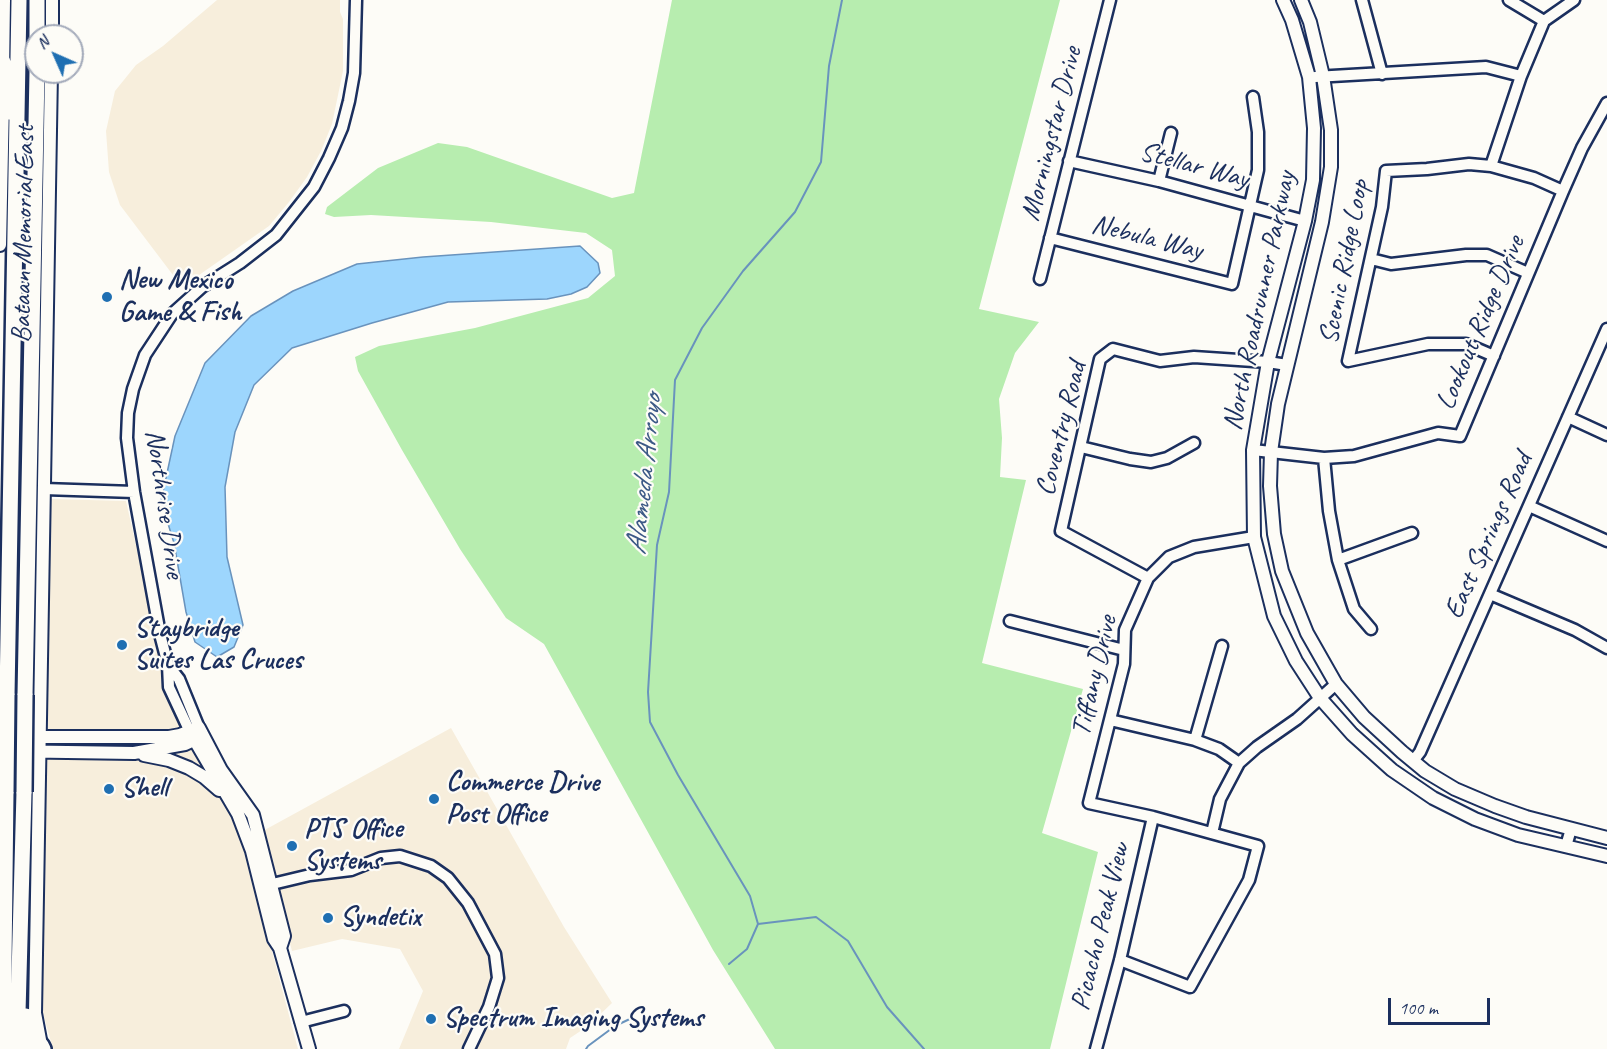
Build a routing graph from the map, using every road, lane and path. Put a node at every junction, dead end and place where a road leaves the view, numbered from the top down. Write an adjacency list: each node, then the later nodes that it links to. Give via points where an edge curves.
1 (4, 0): 17 (main road)
2 (19, 0): 28 (highway)
3 (37, 0): 14 (highway)
4 (42, 0): 15 (highway)
5 (52, 0): 16 (main road)
6 (356, 0): 52 (street, Northrise Drive, via 349,101 314,188 276,235 202,287 172,314 145,355 128,413)
7 (1110, 0): 27 (street, Morningstar Drive)
8 (1283, 0): 21 (main road, North Roadrunner Parkway)
9 (1301, 0): 19 (main road, North Roadrunner Parkway)
10 (1362, 0): 18 (street)
11 (1509, 0): 13 (street)
12 (1574, 0): 13 (street)
13 (1544, 21): 20 (street)
14 (37, 24)
15 (38, 24)
16 (52, 24)
17 (3, 62): 28 (highway); 32 (main road)
18 (1382, 74): 19 (street); 20 (street, via 1486,67)
19 (1323, 76): 21 (street); 43 (main road, North Roadrunner Parkway, via 1332,130 1331,167 1322,222)
20 (1521, 76): 29 (street)
21 (1309, 77): 34 (main road, North Roadrunner Parkway, via 1314,128 1313,180)
22 (37, 84): 91 (highway, bridge)
23 (51, 84): 51 (main road, Bataan Memorial East)
24 (1253, 97): 33 (street, via 1258,170)
25 (1607, 103): 31 (street, Lookout Ridge Drive)
26 (1171, 133): 30 (street)
27 (1069, 160): 30 (street, Stellar Way); 35 (street, Morningstar Drive)
28 (17, 163): 95 (highway, bridge)
29 (1491, 166): 31 (street, Scenic Ridge Loop); 37 (street, Scenic Ridge Loop, via 1469,164 1386,171)
30 (1159, 181): 33 (street, Stellar Way)
31 (1563, 191): 38 (street, Lookout Ridge Drive)
32 (0, 206): 36 (main road)
33 (1251, 206): 34 (street, Stellar Way); 35 (street, Nebula Way, via 1232,284)
34 (1305, 221): 42 (main road, North Roadrunner Parkway)
35 (1050, 238): 39 (street, Morningstar Drive)
36 (0, 245)
37 (1371, 259): 38 (street, via 1391,264 1487,255); 41 (street, Scenic Ridge Loop, via 1348,361 1428,344 1466,344)
38 (1528, 273): 41 (street, Lookout Ridge Drive)
39 (1040, 279)
40 (1607, 329): 44 (street, East Springs Road)
41 (1494, 356): 50 (street, Lookout Ridge Drive, via 1460,436 1438,433 1354,456)
42 (1268, 362): 43 (street, Coventry Road); 47 (street, Coventry Road, via 1194,357 1160,361 1113,349 1100,360); 48 (main road, North Roadrunner Parkway)
43 (1287, 365): 49 (main road, North Roadrunner Parkway)
44 (1568, 417): 45 (street); 53 (street, East Springs Road)
45 (1607, 435)
46 (1194, 444): 47 (street, via 1150,462)
47 (1081, 447): 58 (street, Coventry Road, via 1061,531)
48 (1253, 450): 49 (street, Lookout Ridge Drive); 55 (main road, North Roadrunner Parkway)
49 (1271, 452): 50 (street, Lookout Ridge Drive); 65 (main road, North Roadrunner Parkway, via 1270,486 1282,572 1307,633)
50 (1324, 458): 57 (street)
51 (44, 489): 52 (street); 67 (main road, Bataan Memorial East)
52 (134, 492): 70 (street, Northrise Drive, via 169,687)
53 (1529, 506): 56 (street); 59 (street, East Springs Road)
54 (1412, 533): 57 (street)
55 (1254, 537): 58 (street, Tiffany Drive, via 1194,547 1169,557); 66 (main road, North Roadrunner Parkway, via 1274,616)
56 (1607, 541)
57 (1338, 560): 61 (street, via 1354,609)
58 (1148, 578): 64 (street, Tiffany Drive, via 1125,630)
59 (1490, 594): 63 (street); 79 (street, East Springs Road)
60 (1010, 621): 64 (street)
61 (1371, 629)
62 (1222, 646): 74 (street)
63 (1607, 648)
64 (1124, 650): 69 (street, Tiffany Drive)
65 (1336, 684): 66 (street); 79 (main road, North Roadrunner Parkway, via 1364,717)
66 (1320, 698): 80 (street); 88 (main road, North Roadrunner Parkway, via 1392,770 1433,798 1518,835)
67 (39, 706): 68 (main road, via 22,719); 72 (main road, Bataan Memorial East)
68 (0, 719)
69 (1110, 720): 74 (street); 84 (street, Tiffany Drive, via 1089,803)
70 (196, 734): 73 (main road); 78 (main road, via 165,749); 83 (main road); 90 (main road, via 253,815)
71 (0, 737): 72 (main road)
72 (40, 738): 73 (main road); 76 (main road, Bataan Memorial East)
73 (122, 738): 77 (main road)
74 (1196, 740): 80 (street, via 1220,749)
75 (0, 751): 76 (main road)
76 (39, 751): 77 (main road); 82 (main road, Bataan Memorial East)
77 (120, 753): 78 (main road)
78 (134, 753): 83 (main road, via 189,768 219,791)
79 (1413, 761): 85 (main road, North Roadrunner Parkway, via 1465,793)
80 (1239, 763): 86 (street, via 1220,799)
81 (0, 770): 82 (main road, via 26,770)
82 (38, 784): 96 (main road, Bataan Memorial East, via 35,1013)
83 (238, 814): 90 (main road)
84 (1153, 817): 86 (street); 92 (street, Picacho Peak View)
85 (1571, 829): 87 (main road, North Roadrunner Parkway); 88 (street)
86 (1212, 833): 92 (street, via 1258,846 1250,880 1190,987)
87 (1607, 838)
88 (1566, 846): 89 (main road, North Roadrunner Parkway)
89 (1607, 856)
90 (266, 885): 94 (main road, via 274,939); 99 (street, via 351,870 381,858 400,856 431,866 448,878 468,903 495,954 498,978)
91 (20, 948): 96 (highway, via 24,957 24,1005); 97 (highway)
92 (1120, 960): 100 (street, Picacho Peak View)
93 (344, 1011): 94 (street)
94 (301, 1022): 98 (main road)
95 (2, 1045)
96 (39, 1048)
97 (17, 1049)
98 (309, 1049)
99 (469, 1049)
100 (1096, 1049)

